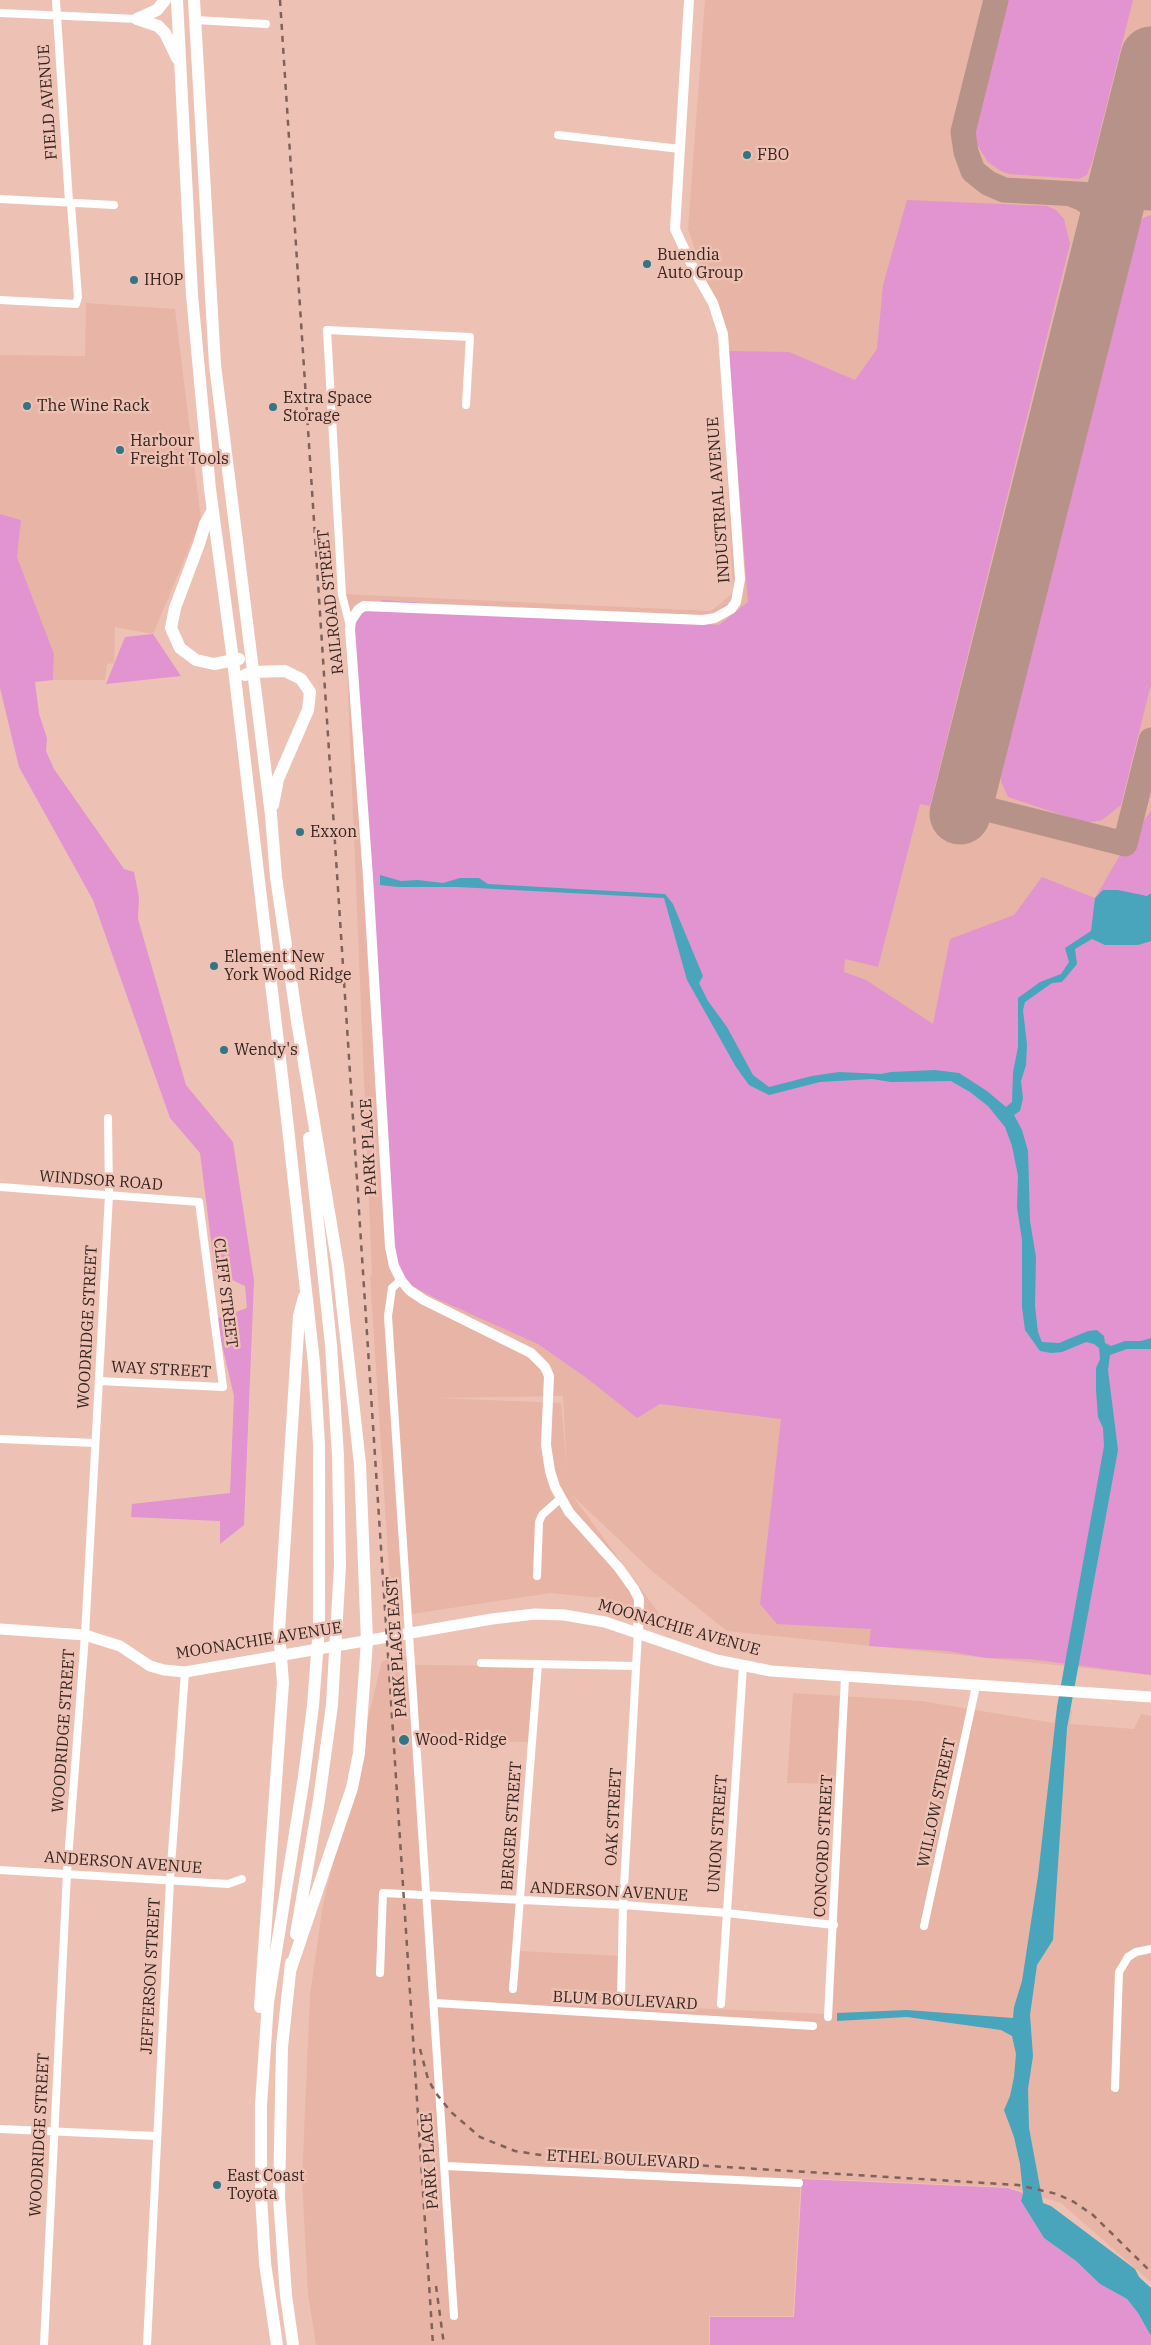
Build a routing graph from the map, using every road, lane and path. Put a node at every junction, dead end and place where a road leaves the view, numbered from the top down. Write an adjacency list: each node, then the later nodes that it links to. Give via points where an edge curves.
1 (56, 0): 7 (street, FIELD AVENUE)
2 (165, 0): 8 (highway, via 157,10)
3 (177, 0): 11 (highway)
4 (194, 0): 9 (highway)
5 (689, 0): 13 (street, INDUSTRIAL AVENUE)
6 (0, 13): 7 (street)
7 (57, 16): 8 (street); 15 (street, FIELD AVENUE)
8 (137, 19): 11 (highway, via 158,26 165,33)
9 (195, 20): 10 (street); 21 (highway, via 215,365)
10 (266, 24)
11 (181, 74): 19 (highway, via 192,295)
12 (558, 135): 13 (street)
13 (680, 149): 20 (street, INDUSTRIAL AVENUE, via 676,234 713,304 723,334 740,579 736,602 731,609 715,618 703,620 364,606 351,621)
14 (0, 199): 15 (street)
15 (70, 203): 16 (street); 17 (street, FIELD AVENUE, via 76,304)
16 (114, 205)
17 (0, 300)
18 (466, 405): 20 (street, RAILROAD STREET, via 470,337 327,330 342,594)
19 (212, 510): 22 (highway); 22 (highway, via 204,524 170,628 177,644 187,655 206,663)
20 (350, 629): 26 (street, RAILROAD STREET)
21 (250, 658): 22 (highway); 23 (highway)
22 (233, 660): 24 (highway)
23 (252, 672): 24 (highway); 25 (highway); 25 (highway, via 285,671 301,679 310,692 308,710 278,779)
24 (235, 681): 33 (highway)
25 (270, 815): 27 (highway)
26 (368, 877): 32 (street, PARK PLACE, via 390,1247)
27 (296, 1021): 43 (highway, via 348,1339 360,1464); 64 (highway, via 331,1345 340,1565 332,1705)
28 (108, 1118): 30 (street, WOODRIDGE STREET)
29 (0, 1187): 30 (street, WINDSOR ROAD)
30 (109, 1195): 31 (street, WINDSOR ROAD); 34 (street, WOODRIDGE STREET)
31 (200, 1202): 35 (street, CLIFF STREET)
32 (401, 1280): 38 (street, via 424,1300 531,1353 545,1367 549,1376 547,1460); 57 (street, PARK PLACE EAST, via 392,1288 388,1316)
33 (305, 1293): 44 (highway, via 299,1316); 73 (highway, via 319,1444 319,1627 304,1777 268,2002)
34 (99, 1381): 35 (street, WAY STREET); 37 (street, WOODRIDGE STREET)
35 (223, 1387)
36 (0, 1439): 37 (street)
37 (95, 1443): 42 (street, WOODRIDGE STREET)
38 (561, 1498): 39 (street, via 542,1514 539,1522); 41 (street, via 578,1524 634,1589 638,1599)
39 (537, 1576)
40 (0, 1629): 42 (main road, MOONACHIE AVENUE)
41 (638, 1632): 43 (main road, MOONACHIE AVENUE, via 586,1618 535,1614); 47 (street, OAK STREET); 48 (main road, MOONACHIE AVENUE, via 716,1660)
42 (85, 1635): 49 (main road, MOONACHIE AVENUE, via 115,1644 150,1666); 54 (street, WOODRIDGE STREET)
43 (367, 1641): 44 (main road, MOONACHIE AVENUE); 64 (highway, via 356,1772)
44 (281, 1656): 49 (main road, MOONACHIE AVENUE); 73 (highway, via 283,1683 260,2007)
45 (481, 1663): 46 (street)
46 (538, 1664): 47 (street); 58 (street, BERGER STREET)
47 (636, 1666): 59 (street, OAK STREET)
48 (743, 1666): 50 (main road, MOONACHIE AVENUE, via 782,1673); 60 (street, UNION STREET)
49 (185, 1672): 56 (street, JEFFERSON STREET)
50 (845, 1677): 51 (main road, MOONACHIE AVENUE); 61 (street, CONCORD STREET)
51 (976, 1686): 52 (main road, MOONACHIE AVENUE); 62 (street, WILLOW STREET)
52 (1151, 1697)
53 (0, 1870): 54 (street, ANDERSON AVENUE)
54 (67, 1873): 56 (street, ANDERSON AVENUE); 75 (street, WOODRIDGE STREET)
55 (242, 1878): 56 (street, ANDERSON AVENUE, via 228,1884)
56 (170, 1880): 76 (street, JEFFERSON STREET)
57 (428, 1896): 58 (street, ANDERSON AVENUE); 65 (street, ANDERSON AVENUE, via 383,1893); 68 (street, PARK PLACE EAST)
58 (520, 1901): 59 (street, ANDERSON AVENUE); 66 (street, BERGER STREET)
59 (623, 1905): 60 (street, ANDERSON AVENUE); 67 (street, OAK STREET)
60 (727, 1913): 61 (street, ANDERSON AVENUE); 69 (street, UNION STREET)
61 (834, 1925): 70 (street, CONCORD STREET)
62 (924, 1926)
63 (1151, 1950): 72 (street, via 1128,1957 1119,1972)
64 (290, 1971): 83 (highway, via 281,2056 278,2196)
65 (380, 1974)
66 (513, 1989)
67 (621, 1999)
68 (435, 2003): 71 (street, BLUM BOULEVARD); 77 (street, PARK PLACE)
69 (721, 2004)
70 (828, 2016)
71 (813, 2026)
72 (1115, 2088)
73 (261, 2105): 82 (highway, via 265,2263)
74 (0, 2129): 75 (street)
75 (54, 2131): 76 (street); 80 (street, WOODRIDGE STREET)
76 (156, 2136): 81 (street, JEFFERSON STREET)
77 (446, 2166): 78 (street, ETHEL BOULEVARD); 79 (street, PARK PLACE)
78 (799, 2182)
79 (454, 2316)
80 (44, 2345)
81 (147, 2345)
82 (277, 2345)
83 (293, 2345)

